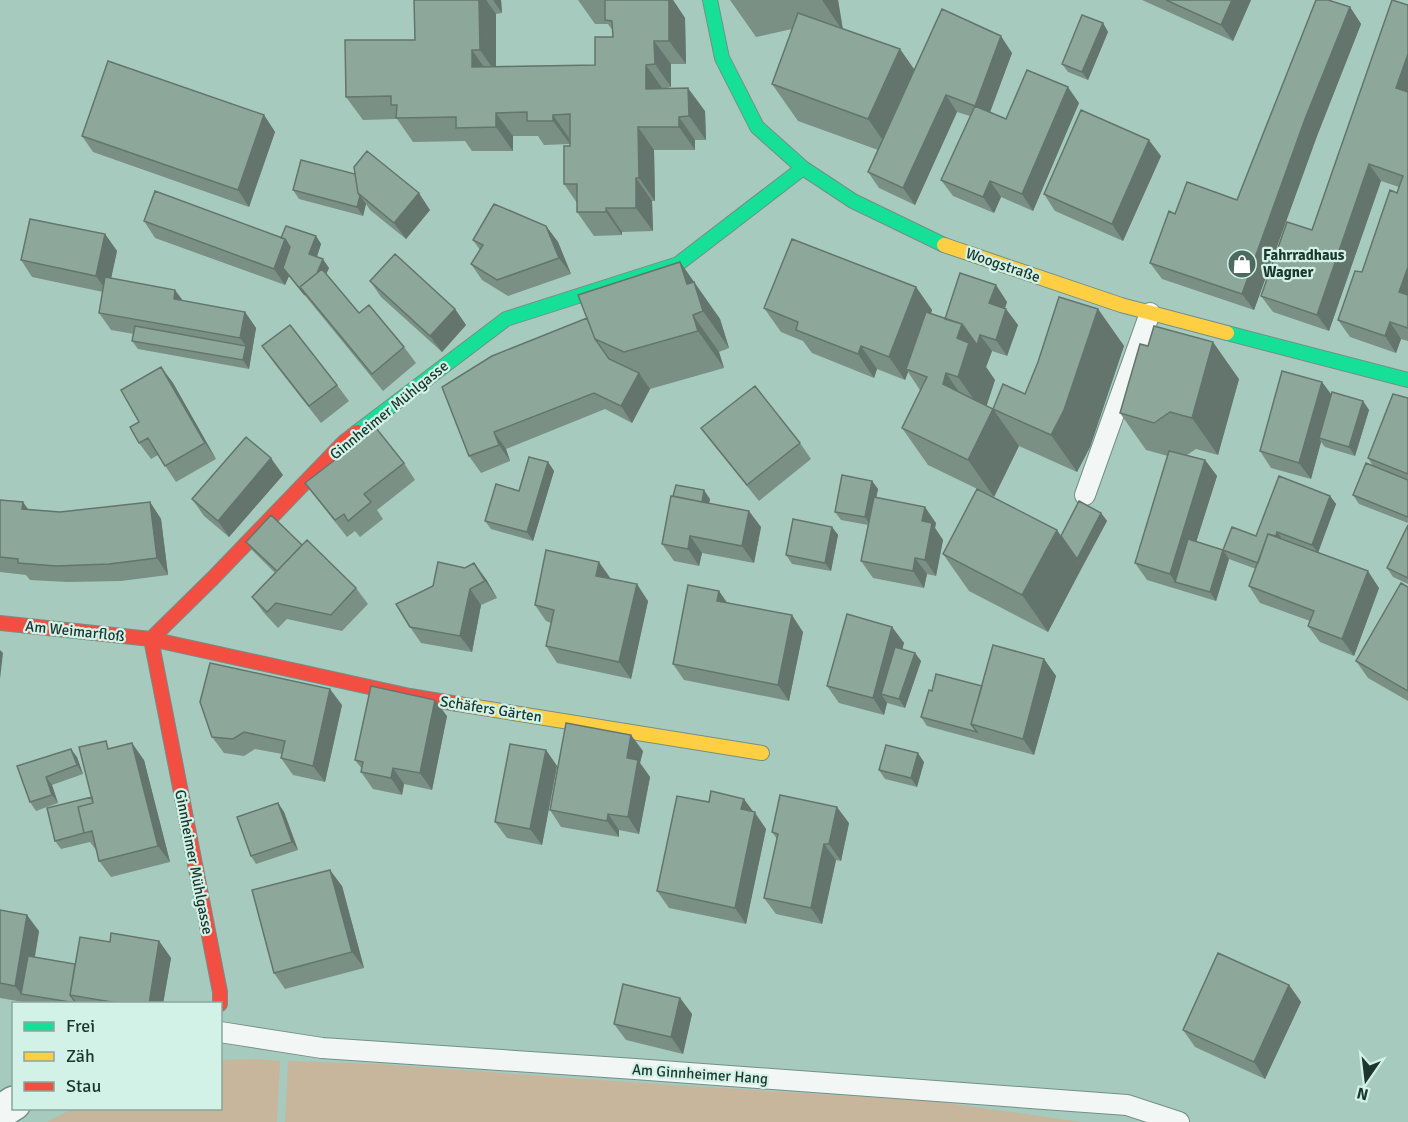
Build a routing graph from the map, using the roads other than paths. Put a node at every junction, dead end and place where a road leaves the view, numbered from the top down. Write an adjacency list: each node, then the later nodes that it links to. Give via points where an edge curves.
1 (710, 0): 2 (street, Woogstraße, via 722,58 757,127)
2 (803, 168): 3 (street, Woogstraße, via 853,201 937,243); 7 (street, Ginnheimer Mühlgasse, via 678,264 497,325 344,442)
3 (1150, 312): 4 (street, Woogstraße); 5 (lane)
4 (1408, 380)
5 (1085, 495)
6 (0, 623): 7 (street, Am Weimarfloß)
7 (150, 639): 8 (street, Schäfers Gärten, via 410,696); 9 (street, Ginnheimer Mühlgasse)
8 (762, 753)
9 (220, 1002)
10 (222, 1032): 11 (lane, Am Ginnheimer Hang, via 322,1048 1127,1106)
11 (1179, 1122)

